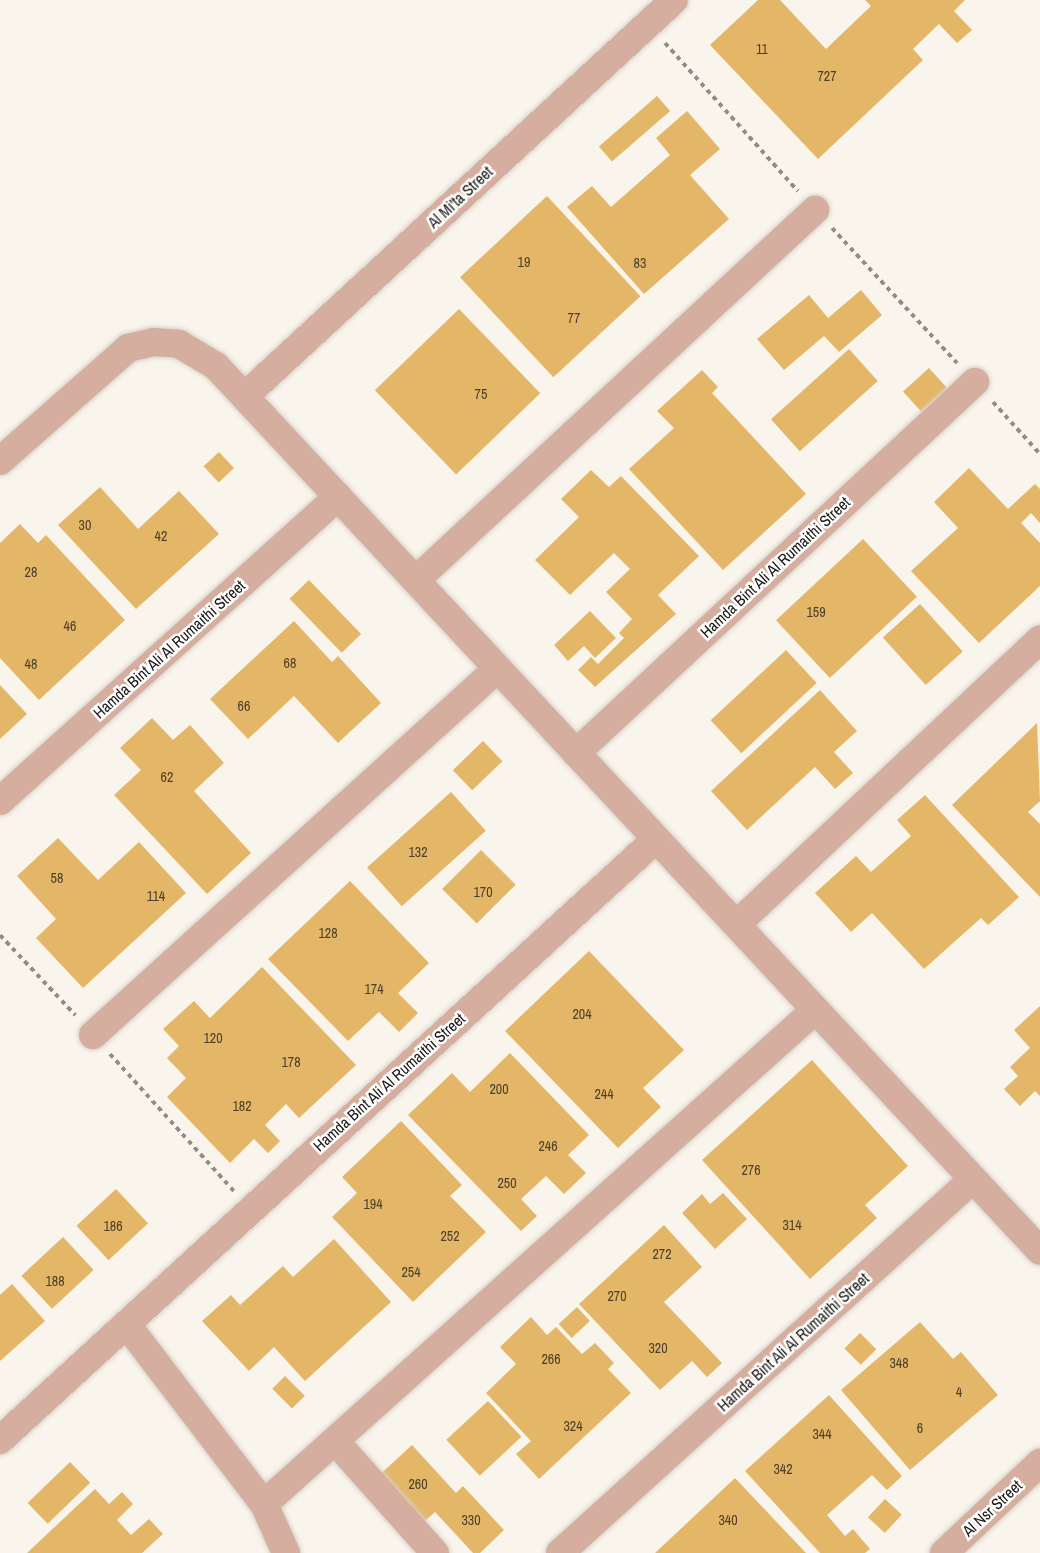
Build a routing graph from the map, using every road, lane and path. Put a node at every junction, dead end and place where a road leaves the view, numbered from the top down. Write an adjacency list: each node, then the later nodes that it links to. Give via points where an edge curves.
1 (674, 0): 2 (street, Al Mi'ta Street)
2 (648, 25): 3 (path); 5 (street, Al Mi'ta Street)
3 (815, 210): 4 (path); 9 (street)
4 (975, 382): 6 (path); 12 (street, Hamda Bint Ali Al Rumaithi Street)
5 (246, 394): 7 (street, via 202,355 179,344 153,342 128,348); 8 (street)
6 (1040, 453)
7 (0, 461)
8 (338, 496): 9 (street); 13 (street, Hamda Bint Ali Al Rumaithi Street)
9 (417, 579): 11 (street)
10 (1040, 639): 15 (street)
11 (496, 669): 12 (street); 18 (street)
12 (576, 753): 14 (street)
13 (0, 801)
14 (654, 840): 15 (street); 20 (street, Hamda Bint Ali Al Rumaithi Street)
15 (737, 924): 17 (street)
16 (0, 934): 18 (path)
17 (813, 1011): 19 (street); 24 (street)
18 (93, 1035): 20 (path)
19 (973, 1179): 21 (street); 29 (street, Hamda Bint Ali Al Rumaithi Street)
20 (250, 1209): 22 (street, Hamda Bint Ali Al Rumaithi Street)
21 (1040, 1251)
22 (127, 1325): 23 (street, Hamda Bint Ali Al Rumaithi Street); 26 (street)
23 (0, 1440)
24 (336, 1442): 26 (street); 28 (street)
25 (1040, 1463): 30 (street, Al Nsr Street)
26 (264, 1504): 27 (street)
27 (286, 1553)
28 (435, 1553)
29 (561, 1553)
30 (944, 1553)

